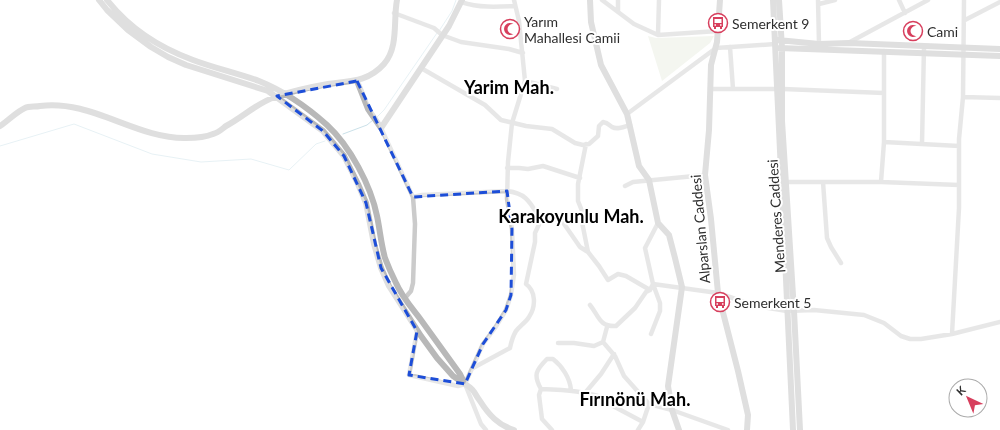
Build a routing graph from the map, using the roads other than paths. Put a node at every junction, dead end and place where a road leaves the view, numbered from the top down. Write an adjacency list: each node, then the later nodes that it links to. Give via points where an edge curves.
1 (99, 0): 49 (main road, via 110,14 151,47 186,65)
2 (108, 0): 48 (main road, via 122,16 161,45 192,60 258,81)
3 (397, 0): 21 (main road)
4 (514, 0): 19 (street)
5 (590, 0): 52 (main road, via 591,22 601,65)
6 (602, 0): 20 (street)
7 (618, 0): 20 (street)
8 (659, 0): 26 (street)
9 (720, 0): 24 (main road, Alparslan Caddesi)
10 (773, 0): 28 (main road, Menderes Caddesi)
11 (779, 0): 28 (main road, Menderes Caddesi)
12 (835, 0): 17 (street)
13 (900, 0): 22 (street)
14 (928, 0): 22 (street)
15 (964, 0): 23 (street)
16 (462, 1): 19 (street, via 489,8); 25 (main road)
17 (818, 2): 29 (street)
18 (1000, 2): 23 (street)
19 (515, 6): 36 (street)
20 (618, 12): 26 (street, via 634,24)
21 (394, 13): 25 (street, via 434,28); 41 (main road, via 395,32 389,55 384,64 367,78)
22 (905, 13): 27 (street)
23 (964, 20): 31 (street)
24 (718, 31): 26 (street); 32 (main road, Alparslan Caddesi)
25 (442, 35): 36 (street, via 461,42); 40 (main road)
26 (658, 35)
27 (849, 43): 29 (main road); 30 (main road)
28 (778, 44): 29 (main road); 33 (street); 35 (main road); 46 (main road, Menderes Caddesi)
29 (819, 44)
30 (924, 46): 31 (main road); 37 (street)
31 (964, 47): 34 (main road); 38 (street)
32 (716, 48): 33 (street); 44 (main road, Alparslan Caddesi, via 711,65); 52 (street)
33 (730, 48): 45 (street)
34 (1000, 48)
35 (884, 51): 37 (main road); 47 (street)
36 (523, 53): 42 (street)
37 (924, 53): 38 (main road); 59 (street)
38 (964, 54): 39 (main road); 50 (street)
39 (1000, 56)
40 (421, 68): 53 (street, via 485,105 501,120); 56 (main road)
41 (357, 81): 48 (main road, via 328,84); 56 (main road)
42 (525, 81): 43 (street); 53 (street)
43 (557, 89)
44 (710, 89): 45 (street); 62 (main road, Alparslan Caddesi)
45 (734, 89): 46 (street)
46 (779, 89): 47 (street); 65 (main road, Menderes Caddesi); 82 (main road, Menderes Caddesi)
47 (884, 93): 57 (street)
48 (286, 94): 49 (main road); 80 (main road, via 326,125 348,149 373,202 386,259)
49 (277, 96): 55 (main road, via 214,134 199,137 166,136 96,113 47,105 25,108); 86 (main road, via 323,131 344,156 366,203 381,268)
50 (963, 97): 51 (street); 60 (street)
51 (1000, 98)
52 (627, 114): 54 (main road)
53 (512, 123): 58 (street, via 552,129 575,143); 61 (street)
54 (630, 125): 58 (street, via 613,128 603,122 597,130 598,136); 64 (main road, via 639,166)
55 (0, 126)
56 (379, 126): 71 (street)
57 (884, 142): 59 (street); 67 (street)
58 (586, 144): 63 (street)
59 (922, 144): 60 (street)
60 (959, 146): 69 (street)
61 (508, 168): 63 (street, via 528,169 543,166); 70 (street)
62 (705, 175): 64 (street); 79 (main road, Alparslan Caddesi)
63 (580, 178): 74 (street, via 578,201 582,211)
64 (649, 180): 68 (street); 73 (main road)
65 (786, 182): 66 (street); 83 (main road, Menderes Caddesi)
66 (823, 182): 67 (street); 75 (street, via 827,238)
67 (881, 182): 69 (street)
68 (625, 186)
69 (959, 186): 88 (street)
70 (507, 191): 71 (street); 72 (street, via 518,192 532,204 537,214); 92 (street, via 514,275 511,295 506,310 483,344)
71 (413, 197): 80 (street, via 413,283)
72 (543, 216): 74 (street, via 562,221 573,239); 92 (street, via 536,234 526,284 532,291 534,303 529,318 515,332 510,348)
73 (658, 223): 76 (street, via 645,248); 77 (main road, via 669,235)
74 (588, 252): 78 (street, via 608,280 618,274)
75 (841, 263)
76 (653, 284): 77 (street); 78 (street); 87 (street, via 660,312)
77 (682, 287): 79 (street); 98 (main road, via 668,386)
78 (650, 290): 85 (street, via 636,308 616,326)
79 (718, 293): 82 (street, via 756,306); 106 (main road, Alparslan Caddesi, via 748,415)
80 (405, 298): 93 (main road)
81 (590, 305): 85 (street)
82 (787, 311): 83 (street); 107 (main road, Menderes Caddesi)
83 (794, 311): 88 (street, via 814,310 864,315 910,339); 108 (main road, Menderes Caddesi)
84 (1000, 322): 88 (street)
85 (607, 327): 89 (street)
86 (417, 331): 93 (main road, via 452,376); 93 (street, via 409,375 458,386)
87 (651, 334)
88 (952, 334)
89 (603, 342): 90 (street, via 594,346); 91 (street)
90 (558, 343)
91 (614, 354): 96 (street); 97 (street, via 624,376)
92 (473, 368): 93 (street)
93 (465, 384): 100 (street, via 481,424); 101 (main road, via 474,390 489,414 503,427)
94 (541, 389): 95 (street); 95 (street, via 537,381 537,371 547,359 552,359 559,364 570,381); 102 (street, via 539,395 542,419)
95 (571, 390): 96 (street)
96 (585, 393): 99 (street, via 610,400 613,406)
97 (649, 404): 98 (street); 99 (street)
98 (672, 410): 104 (main road); 105 (street)
99 (643, 422): 103 (street)
100 (486, 430)
101 (514, 430)
102 (552, 430)
103 (638, 430)
104 (679, 430)
105 (728, 430)
106 (747, 430)
107 (792, 430)
108 (800, 430)

